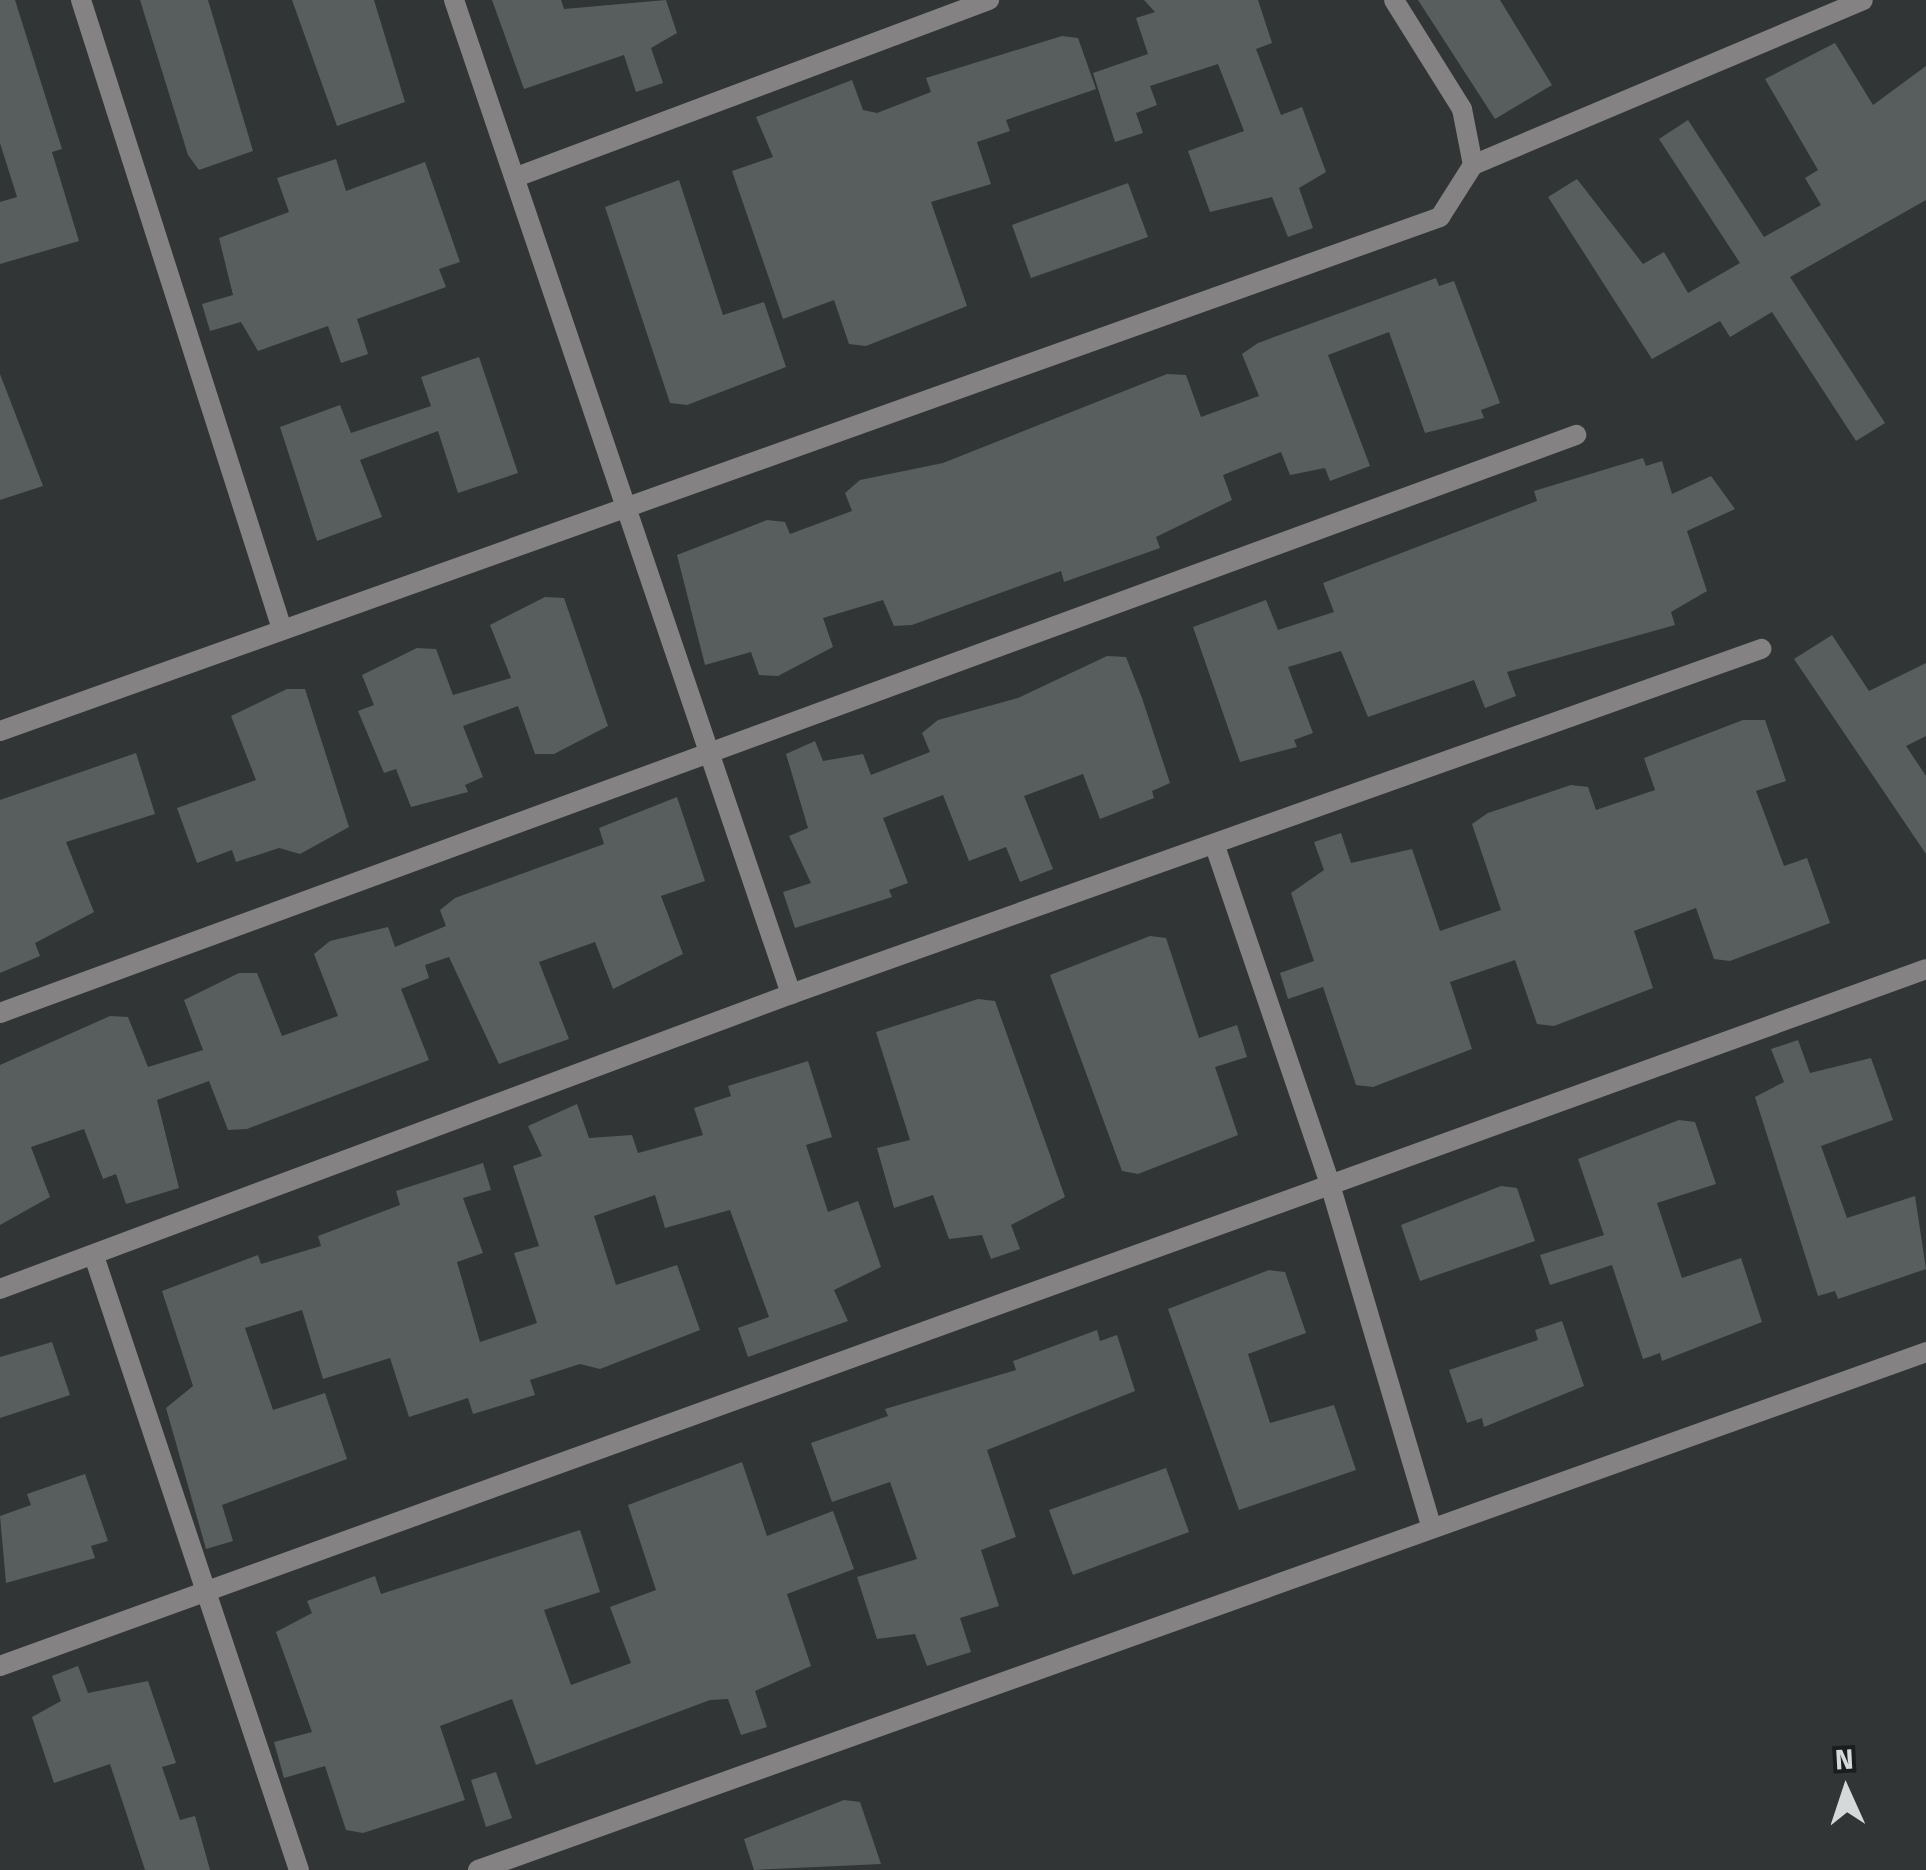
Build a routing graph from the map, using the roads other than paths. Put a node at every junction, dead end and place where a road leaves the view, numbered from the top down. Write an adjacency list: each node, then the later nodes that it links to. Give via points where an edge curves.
1 (81, 0): 10 (street)
2 (454, 0): 7 (street)
3 (990, 0): 7 (street)
4 (1394, 0): 6 (street, via 1462,109)
5 (1863, 0): 6 (street)
6 (1472, 165): 9 (street, via 1440,217)
7 (519, 176): 9 (street)
8 (1576, 434): 13 (street)
9 (629, 508): 10 (street); 13 (street)
10 (282, 629): 12 (street)
11 (1761, 649): 14 (street)
12 (0, 731)
13 (707, 749): 16 (street); 17 (street)
14 (1216, 849): 16 (street); 18 (street)
15 (1926, 969): 18 (street)
16 (791, 994): 19 (street)
17 (0, 1013)
18 (1329, 1181): 22 (street); 23 (street)
19 (94, 1256): 20 (street); 23 (street)
20 (0, 1289)
21 (1926, 1352): 22 (street)
22 (1431, 1525): 26 (street)
23 (205, 1592): 24 (street); 25 (street)
24 (0, 1666)
25 (300, 1870)
26 (478, 1870)

